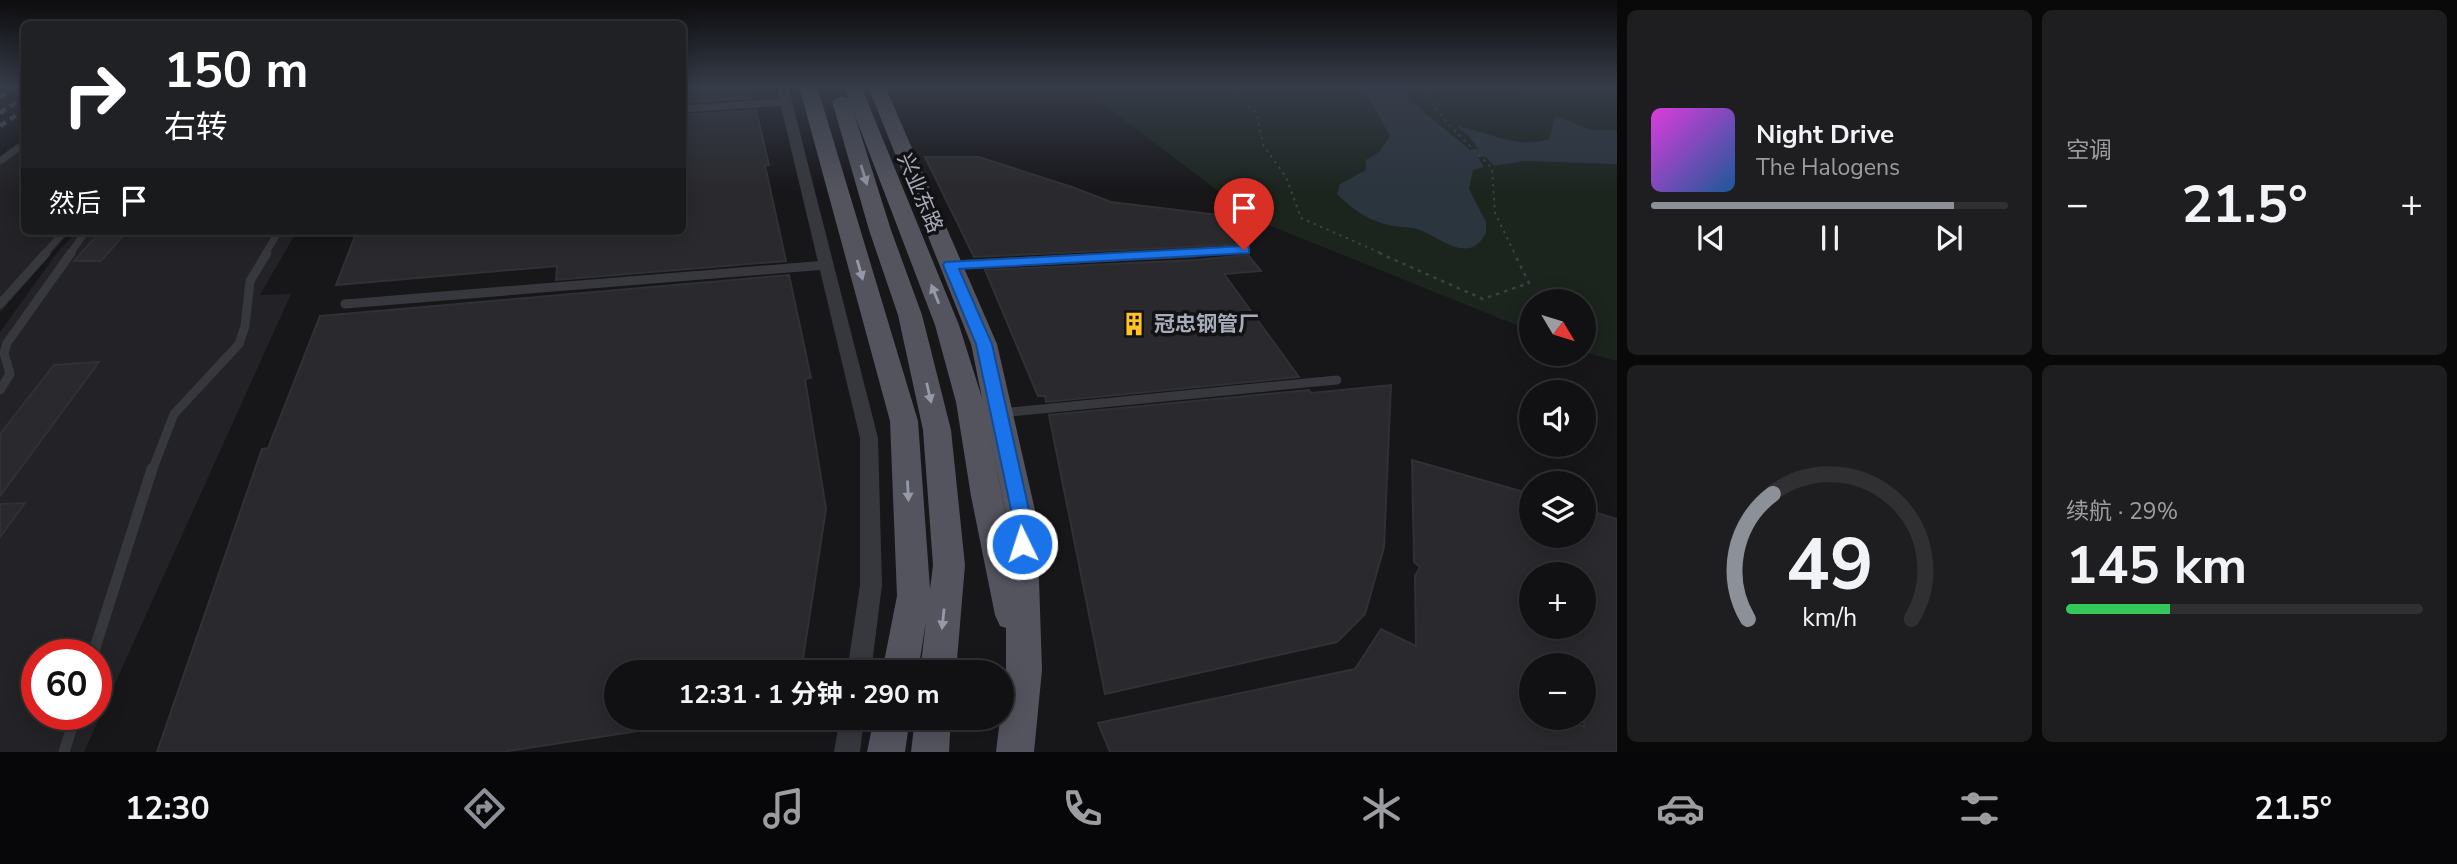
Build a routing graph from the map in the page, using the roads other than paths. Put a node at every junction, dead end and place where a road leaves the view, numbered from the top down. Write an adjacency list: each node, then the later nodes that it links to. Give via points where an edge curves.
1 (791, 121): 12 (street)
2 (818, 121): 21 (main road, one-way to 21, via 904,421 914,596)
3 (847, 121): 22 (main road, one-way to 22, via 910,315 937,430 949,565)
4 (866, 121): 23 (main road, one-way to 4, via 970,402 947,326)
5 (891, 121): 13 (main road, 兴业东路)
6 (21, 146): 7 (lane)
7 (0, 161)
8 (61, 235): 14 (lane)
9 (83, 235): 17 (lane, via 13,331 4,353 10,374)
10 (277, 235): 19 (lane, via 250,281 239,344 174,414)
11 (1244, 250): 13 (lane)
12 (826, 265): 15 (lane); 20 (street, via 869,438 871,585)
13 (950, 265): 18 (main road, 兴业东路, via 984,344)
14 (0, 304)
15 (345, 304)
16 (1337, 380): 18 (lane)
17 (0, 390)
18 (999, 413): 23 (main road, 兴业东路, via 1022,519)
19 (98, 639)
20 (861, 660)
21 (902, 660)
22 (939, 660)
23 (1024, 670): 32 (main road, 兴业东路)
24 (71, 730): 28 (lane)
25 (850, 730): 29 (street)
26 (890, 730): 30 (main road)
27 (932, 730): 31 (main road)
28 (65, 752)
29 (847, 752)
30 (886, 752)
31 (930, 752)
32 (1014, 752)

